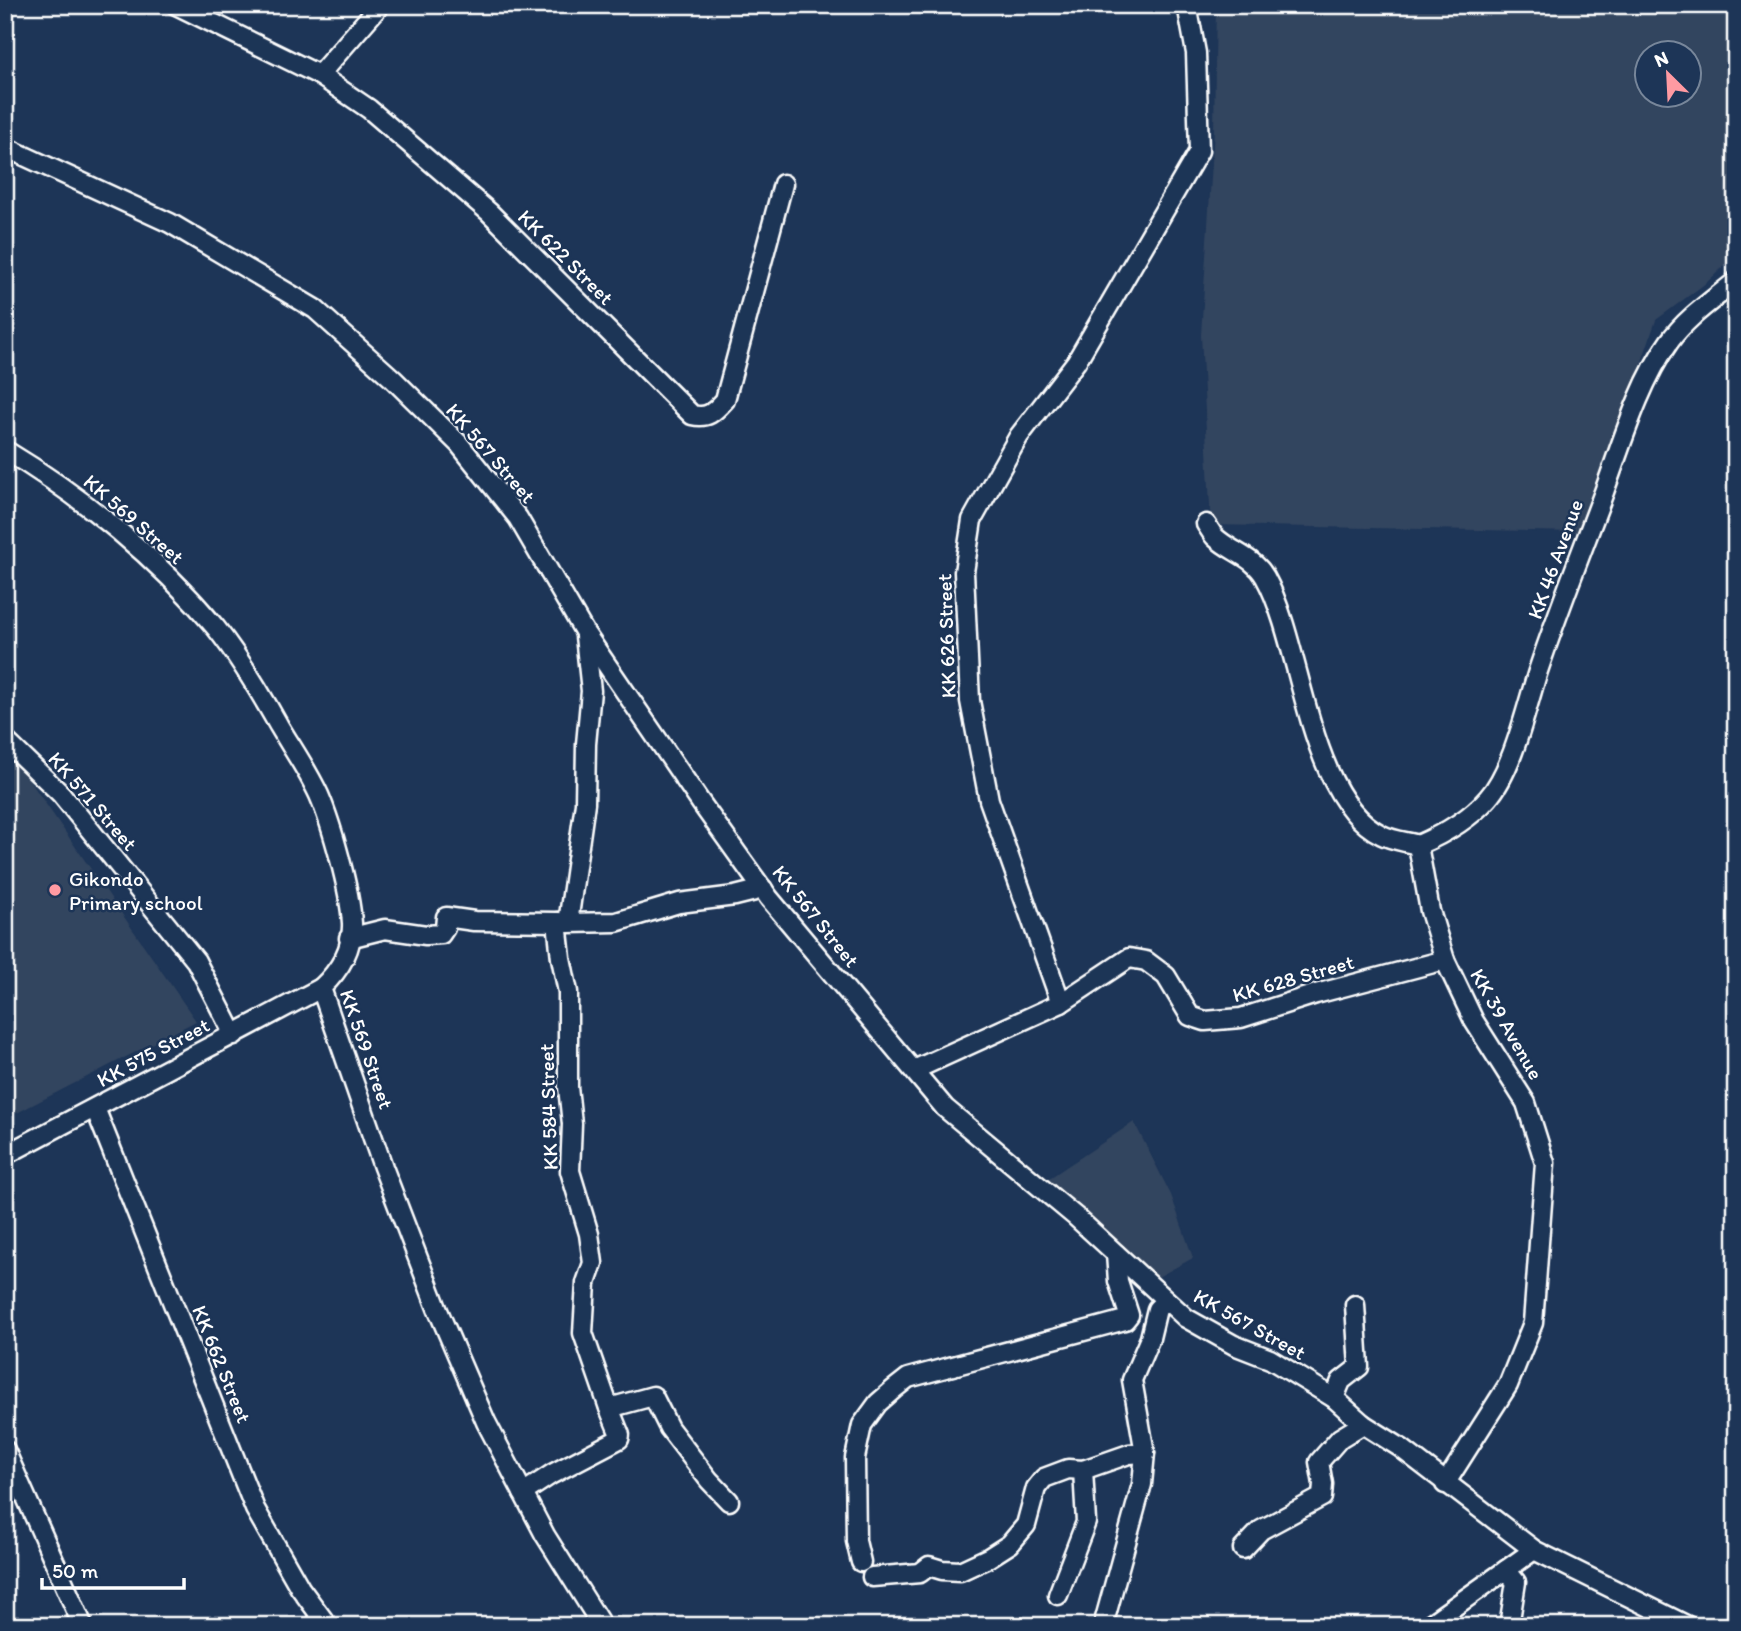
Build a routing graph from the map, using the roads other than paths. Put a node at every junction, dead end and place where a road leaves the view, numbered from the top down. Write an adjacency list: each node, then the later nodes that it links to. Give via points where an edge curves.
1 (176, 5): 4 (street, KK 622 Street)
2 (380, 5): 4 (street)
3 (1187, 5): 18 (street, KK 626 Street, via 1196,53 1199,151 1076,362 1012,448 972,520 964,572 970,701 989,800)
4 (319, 75): 6 (street, KK 622 Street, via 369,109 489,212 692,415 713,414 725,400)
5 (5, 147): 10 (street, KK 567 Street, via 170,223 315,309 458,444 518,518)
6 (783, 184)
7 (1736, 281): 12 (street, KK 46 Avenue, via 1670,340 1652,371 1540,666 1509,761 1489,797 1467,818)
8 (5, 450): 15 (street, KK 569 Street, via 108,522 161,570 216,628 256,683 319,795 345,888 352,925)
9 (1206, 524): 12 (street, via 1215,537 1264,574 1279,606 1317,743 1337,788 1357,816 1381,835)
10 (585, 633): 13 (street, KK 567 Street); 14 (street, KK 584 Street, via 591,691 585,803)
11 (5, 740): 19 (street, KK 571 Street, via 61,794 196,961)
12 (1418, 845): 16 (street, KK 39 Avenue)
13 (763, 889): 14 (street, via 679,903 616,922); 20 (street, KK 567 Street)
14 (563, 923): 15 (street, via 474,921 451,916 446,917 440,934 385,929); 27 (street, KK 584 Street, via 570,1171 590,1234 593,1263 586,1283 583,1333)
15 (349, 939): 17 (street, KK 569 Street, via 338,972)
16 (1445, 961): 18 (street, KK 628 Street, via 1241,1018 1205,1021 1190,1016 1166,976 1146,961 1129,958); 32 (street, KK 39 Avenue, via 1474,1021 1526,1102 1545,1163 1533,1324 1508,1385)
17 (321, 988): 19 (street, KK 575 Street); 33 (street, KK 569 Street, via 437,1308 486,1422)
18 (1061, 1003): 20 (street, KK 628 Street)
19 (234, 1035): 21 (street, KK 575 Street)
20 (914, 1070): 23 (street, KK 567 Street, via 945,1108)
21 (95, 1108): 22 (street, KK 575 Street); 40 (street, KK 662 Street, via 255,1509 300,1588)
22 (5, 1155)
23 (1116, 1254): 24 (street, KK 567 Street); 31 (street, via 1129,1315 1125,1320 908,1378 878,1403 862,1425 855,1458 856,1541 867,1570 920,1573 929,1566 960,1571 1010,1544 1026,1525 1035,1488 1044,1478 1068,1469)
24 (1166, 1300): 26 (street, KK 567 Street, via 1186,1318 1270,1359); 30 (street, via 1157,1309 1132,1380)
25 (1355, 1305): 26 (street, via 1359,1367 1341,1381)
26 (1334, 1398): 28 (street, KK 567 Street)
27 (609, 1408): 33 (street, KK 584 Street, via 619,1439); 34 (street, via 653,1396 669,1428)
28 (1363, 1424): 32 (street, KK 567 Street); 35 (street, via 1340,1437 1319,1462 1322,1497 1261,1530)
29 (5, 1450): 39 (street)
30 (1145, 1453): 31 (street, via 1119,1456); 42 (street, via 1142,1483)
31 (1083, 1470): 38 (street, via 1086,1522)
32 (1445, 1484): 36 (street, KK 567 Street)
33 (523, 1493): 41 (street, KK 569 Street)
34 (729, 1501)
35 (1243, 1549)
36 (1534, 1550): 37 (street); 45 (street, KK 567 Street)
37 (1506, 1570): 43 (street); 44 (street, via 1516,1582)
38 (1058, 1595)
39 (83, 1626)
40 (328, 1626)
41 (602, 1626)
42 (1103, 1626)
43 (1427, 1626)
44 (1509, 1626)
45 (1688, 1626)

